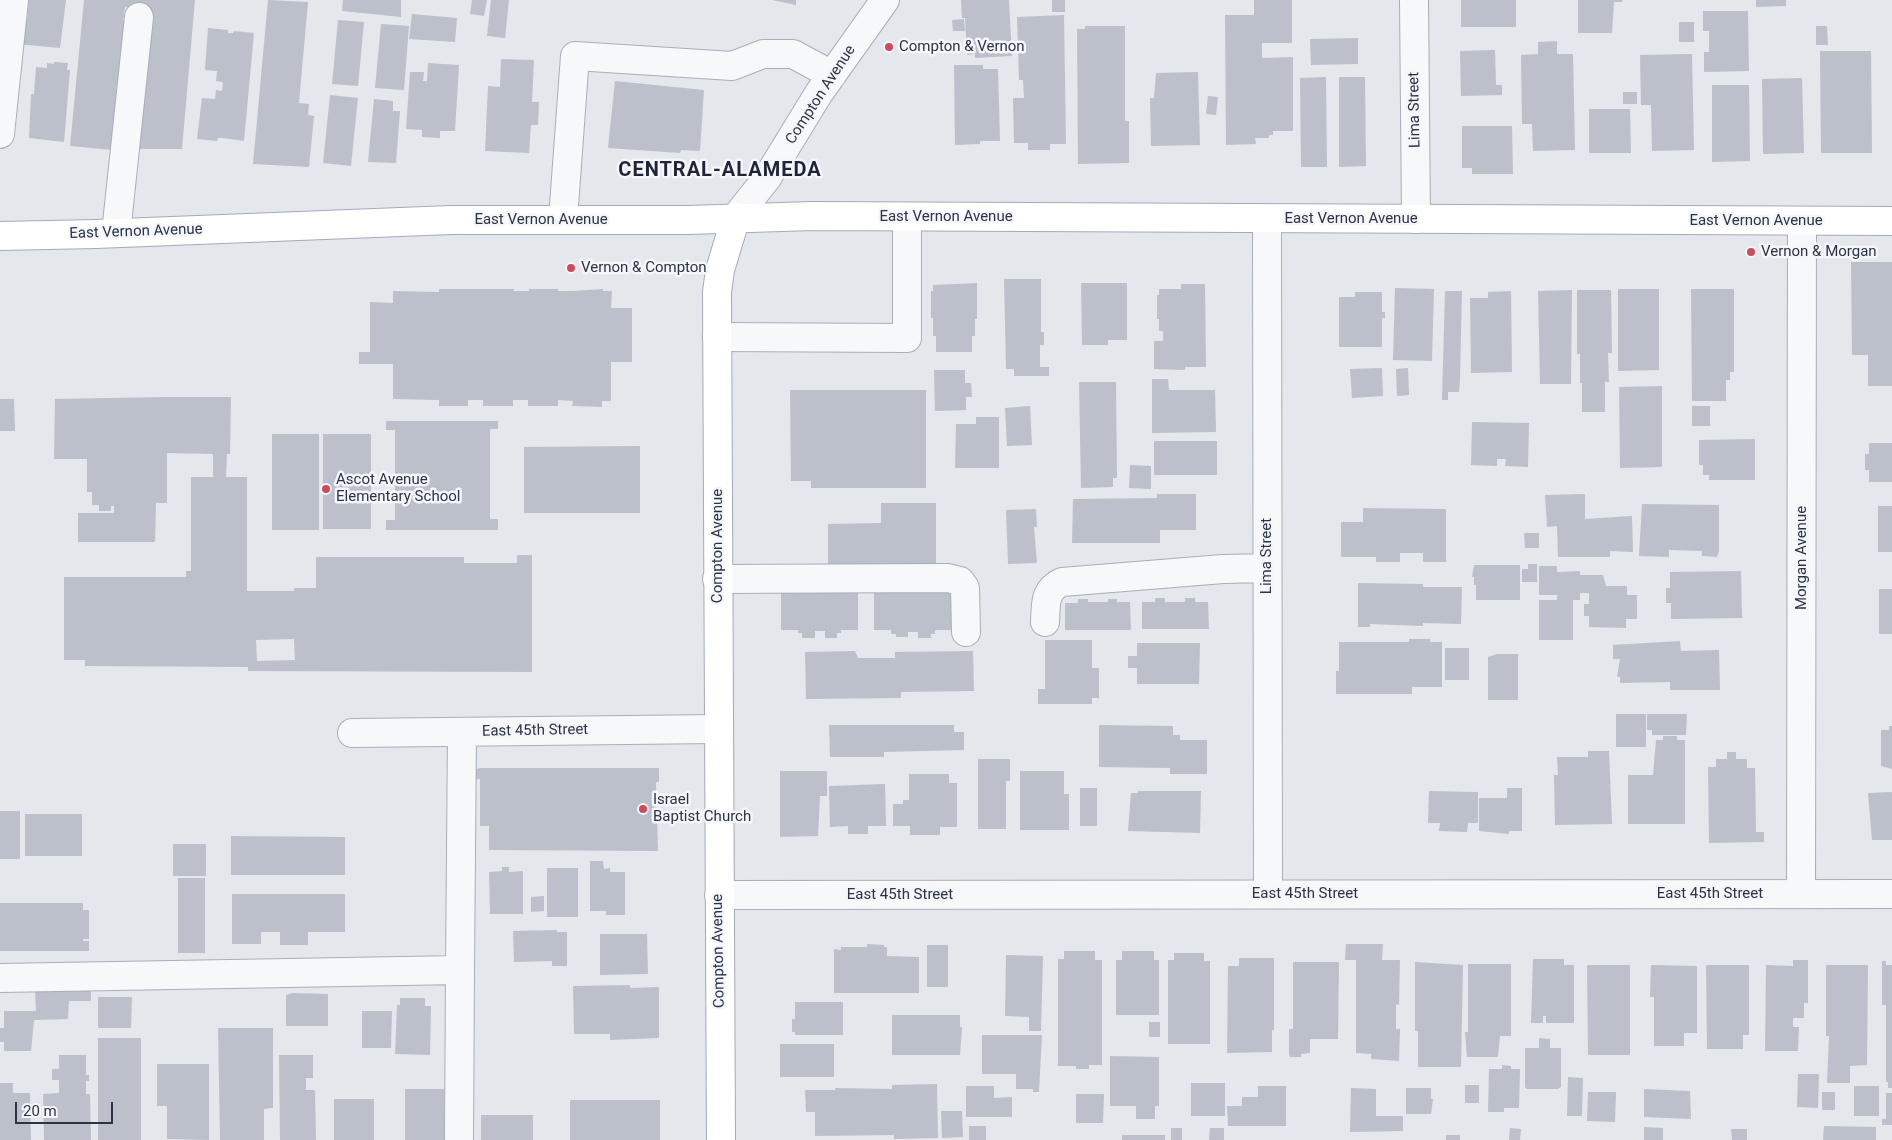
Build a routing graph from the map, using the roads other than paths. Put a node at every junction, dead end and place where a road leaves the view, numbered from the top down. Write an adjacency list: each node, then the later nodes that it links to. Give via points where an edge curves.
1 (14, 0): 6 (street)
2 (885, 0): 5 (street, Compton Avenue)
3 (1414, 0): 11 (street, Lima Street)
4 (139, 16): 14 (street)
5 (832, 75): 7 (street, Compton Avenue, via 767,178); 9 (street, via 793,54 763,54 732,66 575,56)
6 (0, 134)
7 (736, 217): 8 (main road, East Vernon Avenue); 9 (main road, East Vernon Avenue); 16 (main road, Compton Avenue, via 720,270)
8 (907, 218): 10 (main road, East Vernon Avenue); 16 (street, via 907,338)
9 (563, 219): 14 (main road, East Vernon Avenue, via 451,220)
10 (1267, 219): 11 (main road, East Vernon Avenue); 17 (street, Lima Street)
11 (1416, 219): 12 (main road, East Vernon Avenue)
12 (1802, 221): 13 (main road, East Vernon Avenue); 25 (street, Morgan Avenue)
13 (1892, 221)
14 (116, 233): 15 (main road, East Vernon Avenue)
15 (0, 236)
16 (717, 337): 18 (main road, Compton Avenue)
17 (1267, 568): 19 (street, via 1062,582 1052,587 1046,596); 24 (street, Lima Street)
18 (717, 579): 20 (street, via 948,578 960,581 965,588); 21 (main road, Compton Avenue)
19 (1045, 622)
20 (966, 632)
21 (718, 728): 22 (street, East 45th Street); 27 (main road, Compton Avenue)
22 (462, 732): 23 (street, East 45th Street); 28 (street)
23 (352, 733)
24 (1268, 894): 25 (street, East 45th Street); 27 (street, East 45th Street)
25 (1801, 894): 26 (street, East 45th Street)
26 (1892, 894)
27 (718, 895): 31 (main road, Compton Avenue)
28 (460, 970): 29 (street); 30 (street)
29 (0, 978)
30 (459, 1140)
31 (721, 1140)

